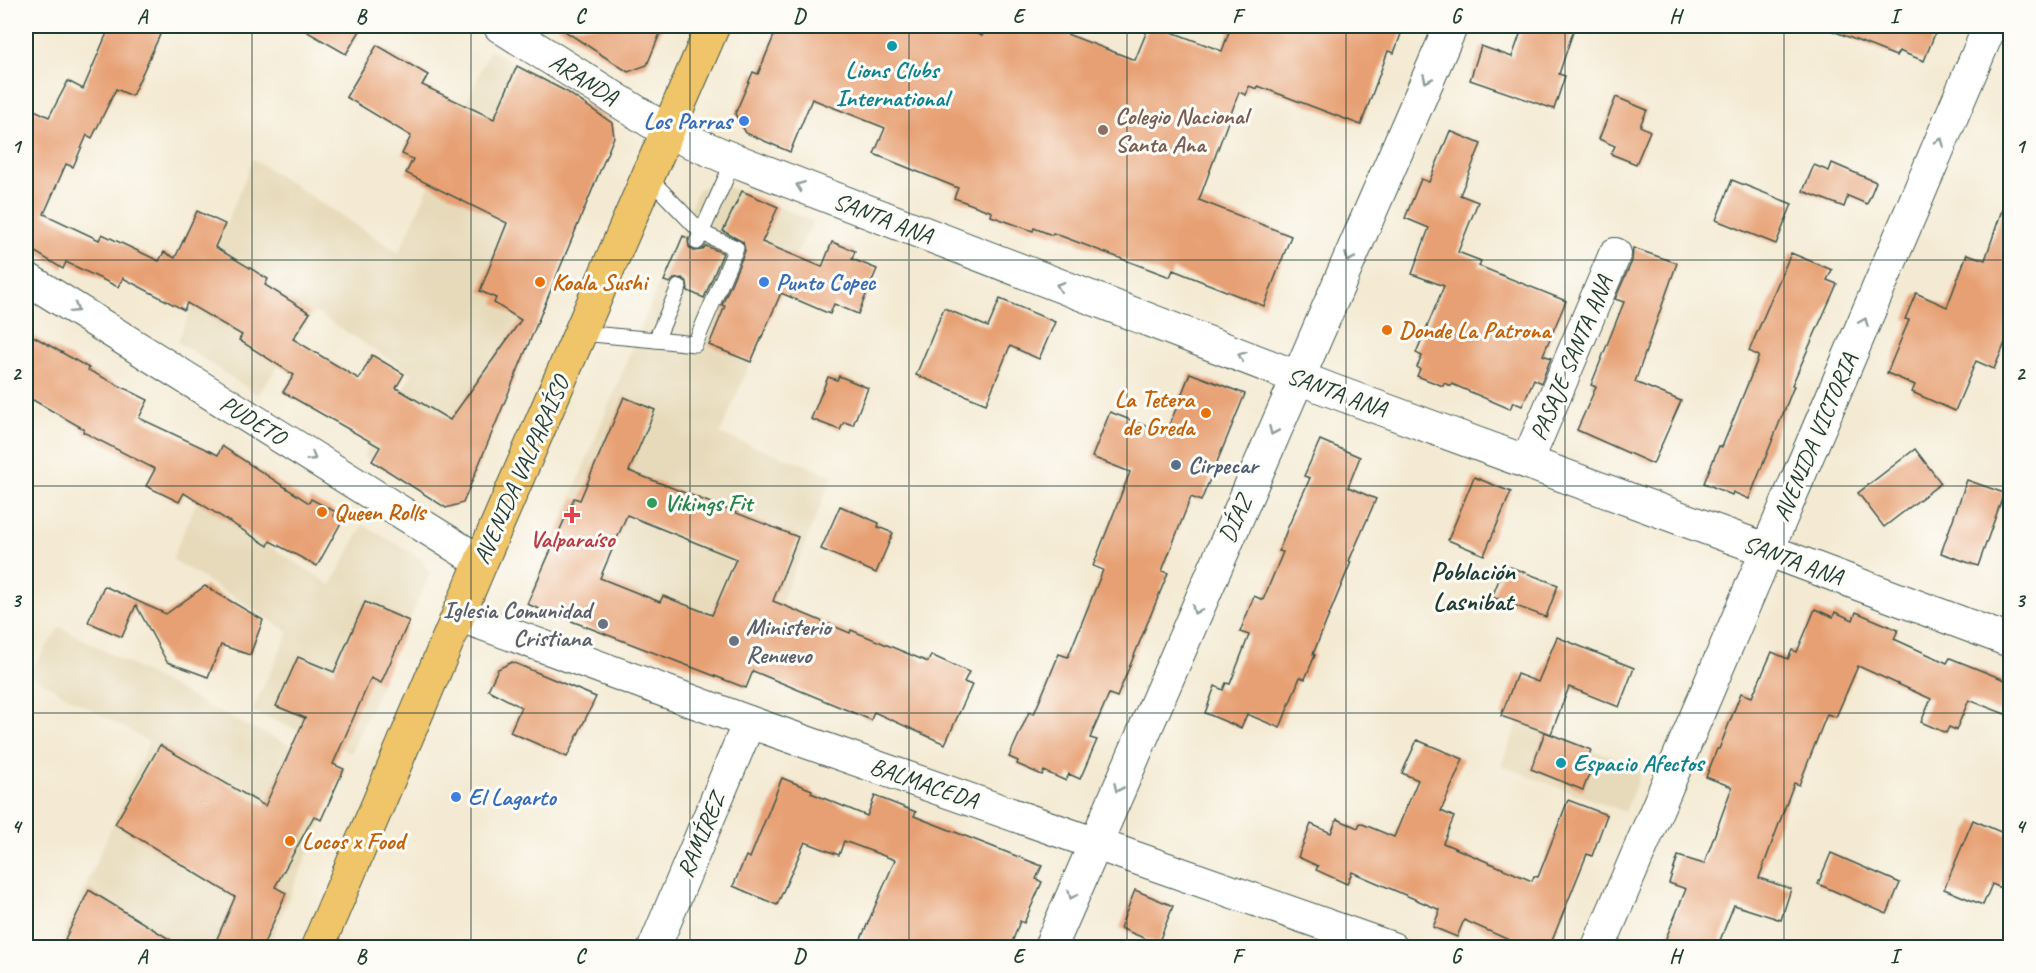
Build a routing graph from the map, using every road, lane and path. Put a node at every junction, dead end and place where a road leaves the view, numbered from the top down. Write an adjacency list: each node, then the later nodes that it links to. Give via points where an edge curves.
1 (500, 26): 5 (street, ARANDA)
2 (713, 26): 5 (main road, AVENIDA VALPARAÍSO)
3 (1451, 26): 14 (street, DÍAZ, one-way to 14)
4 (1990, 26): 16 (street, AVENIDA VICTORIA, one-way to 4)
5 (668, 132): 6 (street, SANTA ANA); 7 (main road, AVENIDA VALPARAÍSO)
6 (734, 160): 8 (lane); 14 (street, SANTA ANA, one-way to 6)
7 (648, 177): 8 (lane); 12 (main road, AVENIDA VALPARAÍSO)
8 (700, 238): 13 (lane, via 736,248 695,344)
9 (1615, 254): 15 (street, PASAJE SANTA ANA)
10 (26, 278): 17 (street, PUDETO, one-way to 17)
11 (679, 287): 13 (lane)
12 (581, 333): 13 (lane); 17 (main road, AVENIDA VALPARAÍSO)
13 (656, 340)
14 (1297, 377): 15 (street, SANTA ANA); 21 (street, DÍAZ, one-way to 21)
15 (1527, 462): 16 (street, SANTA ANA)
16 (1767, 550): 19 (street, SANTA ANA); 26 (street, AVENIDA VICTORIA)
17 (481, 562): 18 (main road, AVENIDA VALPARAÍSO)
18 (458, 615): 20 (street, BALMACEDA); 22 (main road, AVENIDA VALPARAÍSO)
19 (2010, 641)
20 (749, 722): 21 (street, BALMACEDA); 23 (street, RAMÍREZ)
21 (1094, 843): 24 (street, DÍAZ, one-way to 24); 25 (street, BALMACEDA)
22 (317, 948)
23 (654, 948)
24 (1050, 948)
25 (1392, 948)
26 (1598, 948)

